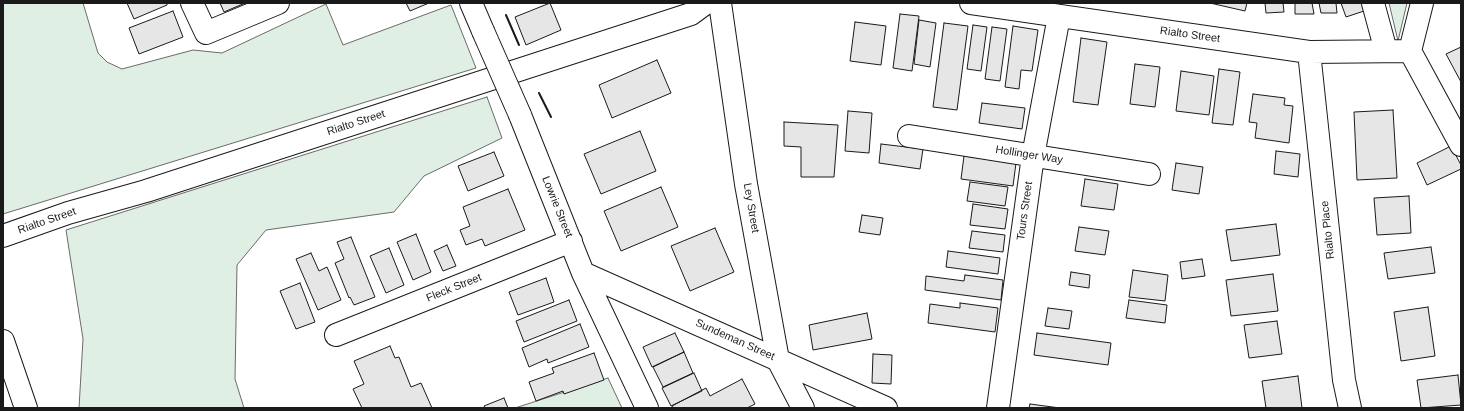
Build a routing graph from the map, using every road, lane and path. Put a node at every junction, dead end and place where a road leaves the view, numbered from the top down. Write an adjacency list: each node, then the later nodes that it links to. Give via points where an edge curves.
1 (192, 3): 2 (main road, via 206,33)
2 (278, 3)
3 (471, 3): 18 (main road, Lowrie Street, bridge)
4 (706, 3): 17 (main road, Rialto Street, via 691,14)
5 (720, 3): 22 (main road, Ley Street, via 746,184)
6 (971, 3): 9 (main road, Rialto Street)
7 (1373, 3): 10 (main road)
8 (1422, 3): 11 (main road)
9 (1059, 16): 12 (main road, Rialto Street); 15 (main road, Tours Street)
10 (1386, 51): 11 (main road, Rialto Street); 12 (main road, Rialto Street)
11 (1410, 51): 14 (main road)
12 (1309, 52): 28 (main road, Rialto Place)
13 (909, 136): 15 (main road, Hollinger Way)
14 (1461, 145)
15 (1033, 156): 16 (main road, Hollinger Way); 27 (main road, Tours Street)
16 (1149, 174)
17 (3, 236)
18 (571, 241): 19 (main road, Lowrie Street); 20 (main road, Fleck Street)
19 (583, 273): 22 (main road, Sundeman Street); 24 (main road, Lowrie Street)
20 (336, 335)
21 (3, 341): 23 (main road)
22 (778, 360): 25 (main road, Ley Street); 26 (main road, Sundeman Street)
23 (26, 408)
24 (647, 408)
25 (802, 408)
26 (886, 408)
27 (998, 408)
28 (1350, 408)

